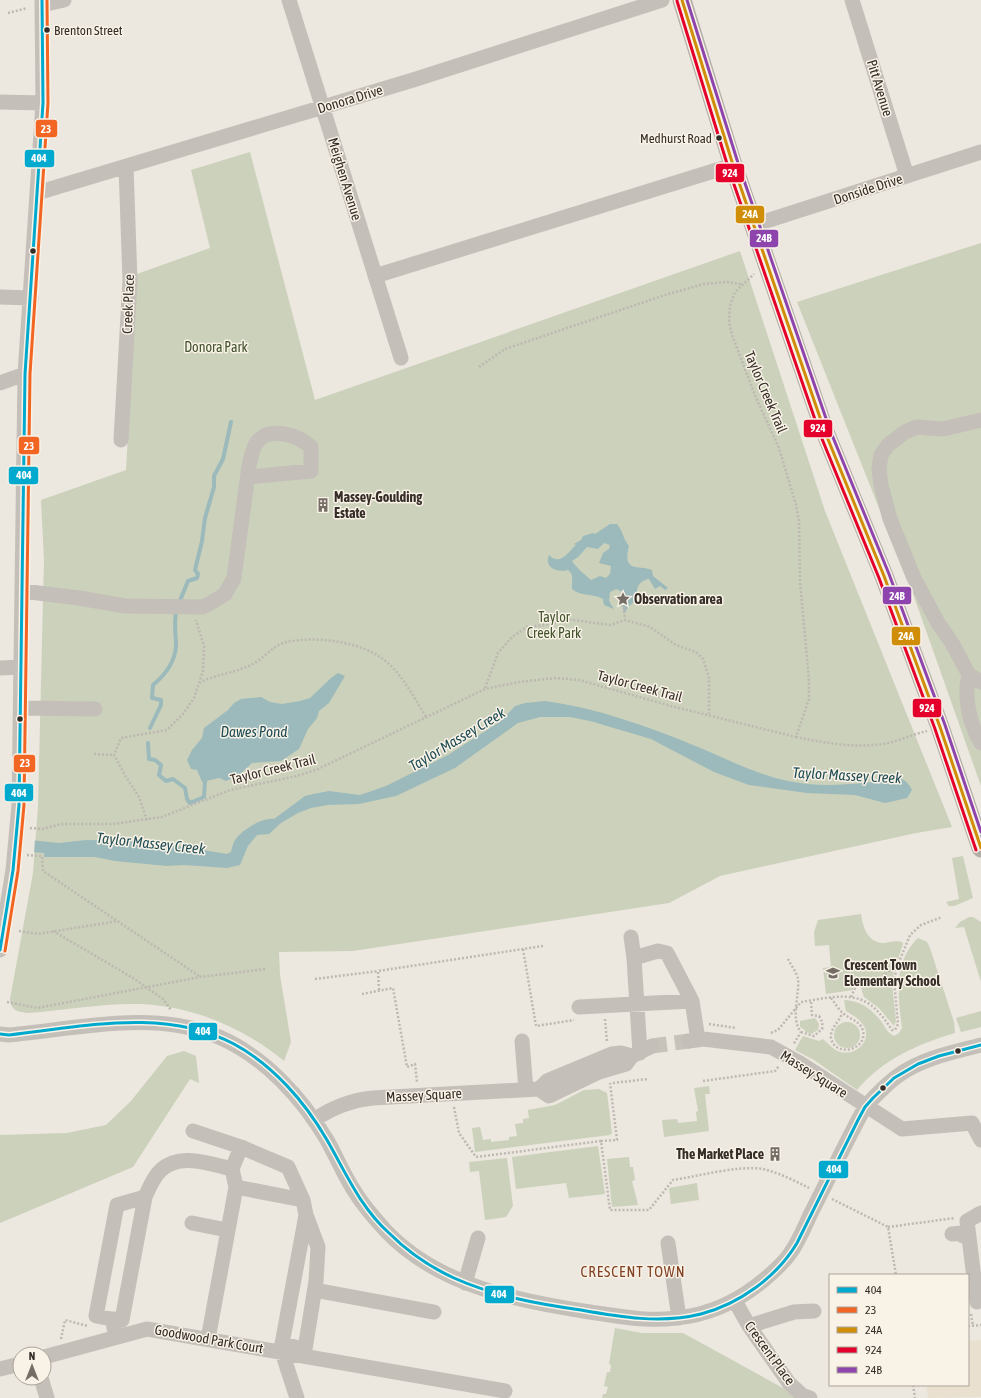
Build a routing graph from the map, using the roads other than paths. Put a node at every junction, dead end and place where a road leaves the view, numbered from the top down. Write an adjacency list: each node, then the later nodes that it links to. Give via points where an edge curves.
1 (64, 0): 6 (street)
2 (289, 0): 9 (street, Meighen Avenue)
3 (662, 0): 9 (street, Donora Drive)
4 (682, 0): 11 (main road)
5 (852, 0): 13 (street, Pitt Avenue)
6 (42, 3): 8 (street)
7 (0, 102): 8 (street)
8 (43, 103): 14 (street)
9 (323, 107): 12 (street, Donora Drive); 16 (street, Meighen Avenue)
10 (981, 152): 13 (street, Donside Drive)
11 (733, 165): 15 (main road); 16 (street)
12 (126, 167): 14 (street, Donora Drive); 23 (street, Creek Place, via 130,280)
13 (907, 176): 15 (street, Donside Drive)
14 (37, 193): 18 (street)
15 (754, 225): 32 (main road, via 825,432 884,576 938,720)
16 (375, 276): 19 (street, Meighen Avenue)
17 (0, 297): 18 (street)
18 (31, 298): 20 (street)
19 (400, 358)
20 (25, 374): 21 (street); 25 (street)
21 (0, 383)
22 (981, 420): 28 (street, via 943,429 917,427 905,432 888,445 881,455 879,468 890,519 914,578 938,623)
23 (121, 440)
24 (248, 477): 25 (street, via 234,578 225,594 217,600 192,607 126,606)
25 (22, 591): 26 (street)
26 (21, 667): 27 (street); 29 (street)
27 (0, 668)
28 (975, 678): 31 (street, via 967,696 973,725)
29 (21, 708): 30 (street); 33 (street, via 19,805 13,870)
30 (95, 709)
31 (981, 743)
32 (981, 848)
33 (1, 935): 35 (street)
34 (631, 937): 36 (street)
35 (0, 950)
36 (634, 958): 37 (street, via 658,951 667,953); 38 (street)
37 (692, 1001): 38 (street); 44 (street, Massey Square, via 693,1040 771,1047 800,1063)
38 (637, 1004): 39 (street); 43 (street, Massey Square, via 641,1052 626,1064 599,1072 549,1096)
39 (577, 1013)
40 (0, 1034): 45 (street, via 124,1023 170,1024 192,1029 219,1037 266,1067 289,1088)
41 (522, 1041): 43 (street)
42 (981, 1045): 44 (street, via 927,1061 900,1074)
43 (532, 1090): 45 (street, Massey Square, via 491,1090 436,1096 353,1100 328,1110)
44 (865, 1107): 47 (street, via 902,1129 972,1123); 64 (street, via 791,1253 764,1280)
45 (314, 1120): 61 (street, via 352,1188 367,1210 389,1234 430,1265)
46 (193, 1131): 48 (street)
47 (981, 1140)
48 (241, 1147): 49 (street); 52 (street, via 288,1167)
49 (232, 1169): 50 (street); 51 (street, via 193,1160 175,1161 160,1170)
50 (236, 1187): 52 (street); 56 (street)
51 (145, 1197): 68 (street, via 122,1320); 68 (street, via 117,1205 96,1316)
52 (303, 1200): 54 (street)
53 (981, 1213): 59 (street, via 967,1221 960,1237)
54 (306, 1216): 62 (street, via 318,1247); 72 (street, via 282,1344)
55 (192, 1223): 56 (street)
56 (227, 1230): 71 (street)
57 (478, 1238): 61 (street)
58 (668, 1243): 67 (street)
59 (969, 1274)
60 (969, 1274): 63 (street)
61 (465, 1282): 67 (street, via 508,1296 562,1307 655,1320)
62 (315, 1290): 66 (street); 72 (street, via 305,1349)
63 (974, 1295)
64 (735, 1301): 67 (street, via 708,1312); 69 (street, Crescent Place)
65 (814, 1311): 69 (street, via 794,1312)
66 (434, 1312)
67 (679, 1318)
68 (112, 1319): 70 (street)
69 (749, 1326): 80 (street, Crescent Place, via 789,1383 802,1395)
70 (116, 1336): 71 (street, Goodwood Park Court, via 147,1329); 73 (street, Goodwood Park Court)
71 (208, 1339): 72 (street, Goodwood Park Court)
72 (290, 1351): 77 (street, Goodwood Park Court); 79 (street, Goodwood Park Court)
73 (52, 1355)
74 (12, 1366): 75 (street)
75 (0, 1369)
76 (43, 1386): 78 (street)
77 (505, 1391)
78 (47, 1398)
79 (297, 1398)
80 (810, 1398)

